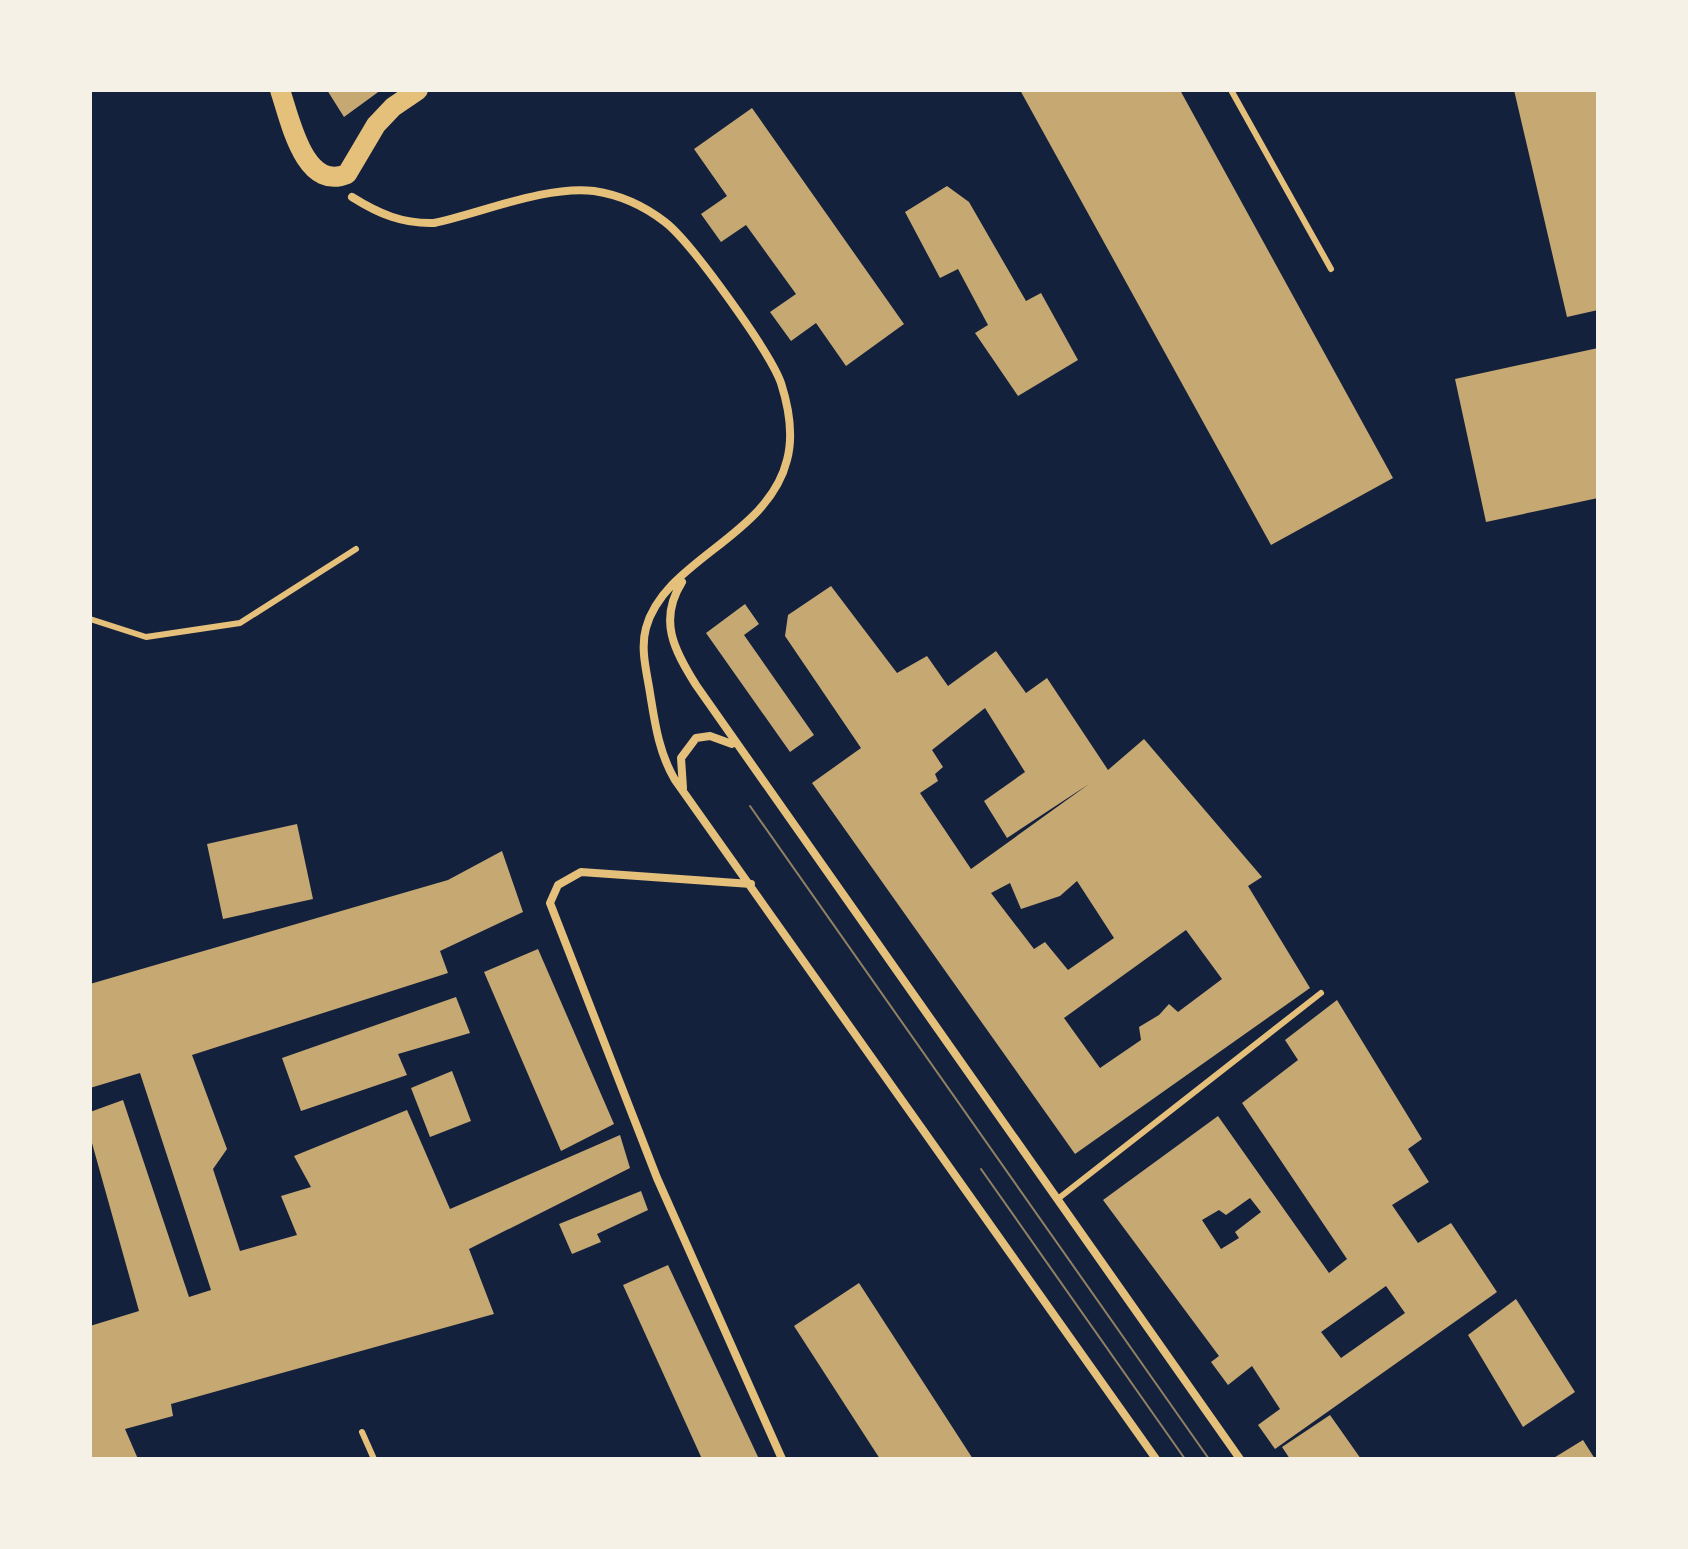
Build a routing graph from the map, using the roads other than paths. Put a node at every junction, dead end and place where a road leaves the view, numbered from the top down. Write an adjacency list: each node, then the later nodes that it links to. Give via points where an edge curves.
1 (280, 90): 2 (main road, via 306,159 320,174 338,178 347,174 393,107)
2 (418, 90)
3 (1231, 90): 5 (lane)
4 (352, 197): 7 (street, via 394,219 424,223 562,192 591,191 641,205 675,233 766,356 780,380 791,431 782,480 770,499)
5 (1331, 269)
6 (356, 549): 8 (lane, via 240,623 146,637)
7 (699, 563): 9 (street, via 673,599 671,639); 10 (street, via 658,603 644,642 659,742)
8 (90, 619)
9 (739, 749): 10 (street, via 724,738 696,738 681,758); 13 (street)
10 (683, 791): 11 (street)
11 (751, 884): 16 (street, via 581,872 558,885 550,903 657,1178); 17 (street)
12 (1321, 993): 13 (lane)
13 (1059, 1198): 18 (street)
14 (362, 1432): 15 (lane)
15 (374, 1459)
16 (782, 1459)
17 (1156, 1459)
18 (1240, 1459)

